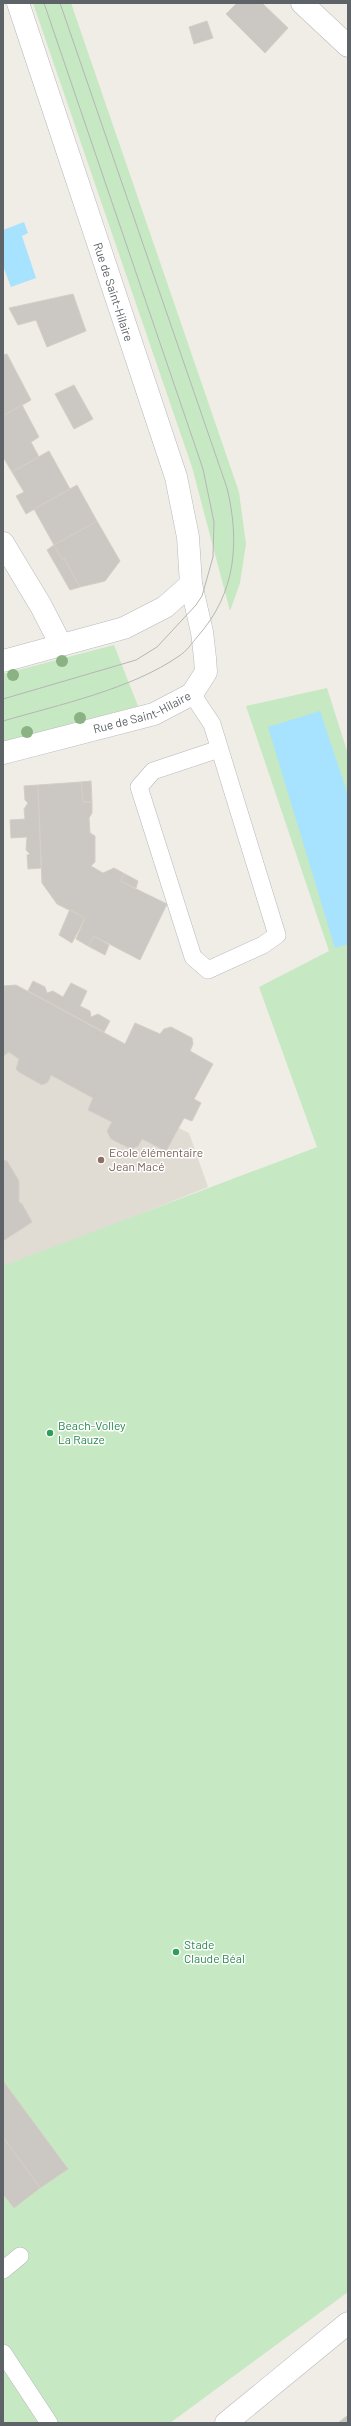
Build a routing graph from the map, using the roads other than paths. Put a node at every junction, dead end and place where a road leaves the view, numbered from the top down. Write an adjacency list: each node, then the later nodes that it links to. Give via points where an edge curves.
1 (18, 3): 5 (street, Rue de Saint-Hilaire, via 176,477 188,537)
2 (302, 3): 3 (street)
3 (348, 46)
4 (3, 543): 6 (street)
5 (191, 584): 6 (street, via 165,607 124,628); 8 (street, Rue de Saint-Hilaire, via 202,632 206,672)
6 (61, 645): 7 (street)
7 (3, 661)
8 (192, 694): 9 (lane, via 212,724); 10 (street, Rue de Saint-Hilaire, via 154,714)
9 (219, 749): 9 (lane, via 277,935 263,945 208,970 193,957 139,787 153,771)
10 (3, 754)
11 (20, 2256): 12 (lane)
12 (3, 2270)
13 (348, 2323): 16 (street)
14 (3, 2354): 15 (lane)
15 (49, 2423)
16 (226, 2423)

